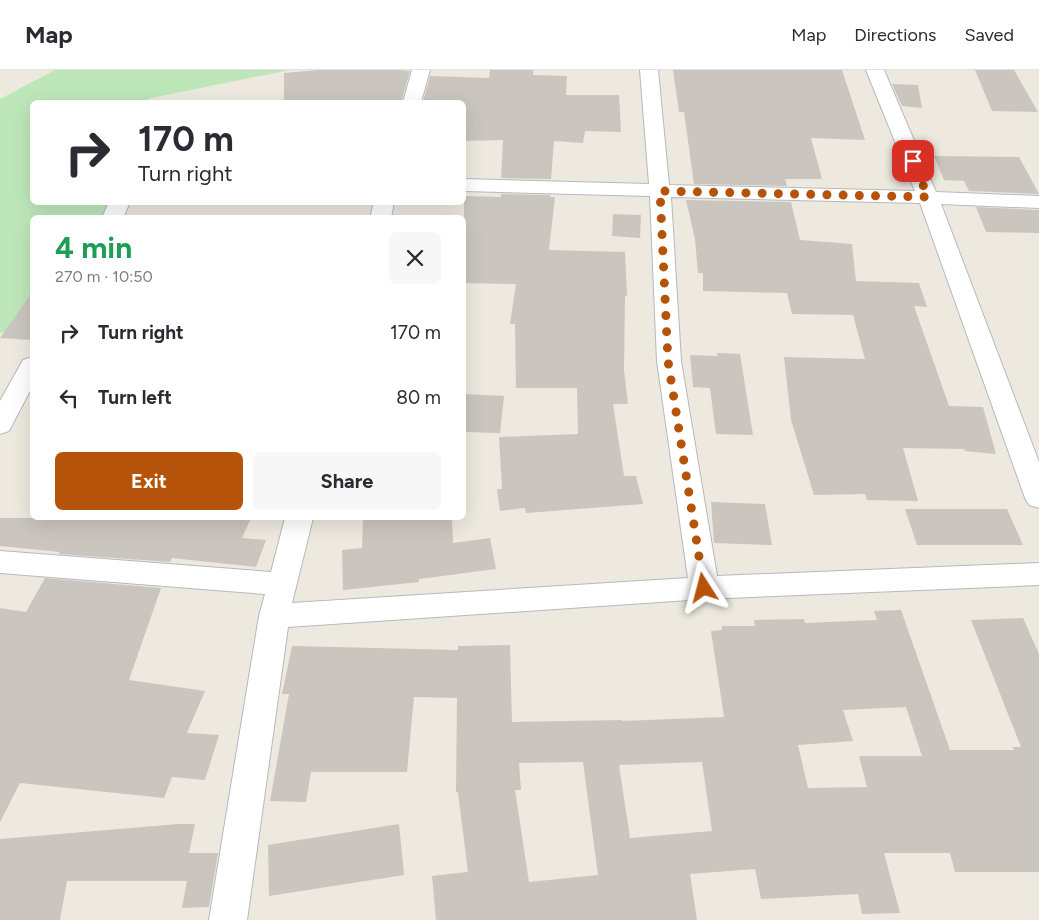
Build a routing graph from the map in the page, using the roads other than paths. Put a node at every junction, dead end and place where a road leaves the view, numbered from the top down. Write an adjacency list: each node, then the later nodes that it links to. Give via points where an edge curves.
1 (421, 70): 4 (street)
2 (649, 70): 6 (street)
3 (875, 70): 7 (street)
4 (413, 100)
5 (466, 185): 6 (street)
6 (660, 191): 7 (street); 16 (street, via 668,361)
7 (928, 197): 8 (street); 11 (street)
8 (1039, 202)
9 (30, 369): 10 (street)
10 (0, 426)
11 (1039, 498)
12 (299, 520): 15 (street)
13 (0, 562): 15 (street)
14 (1039, 574): 16 (street)
15 (282, 584): 17 (street)
16 (704, 588): 17 (street)
17 (274, 616): 18 (street)
18 (228, 920)

